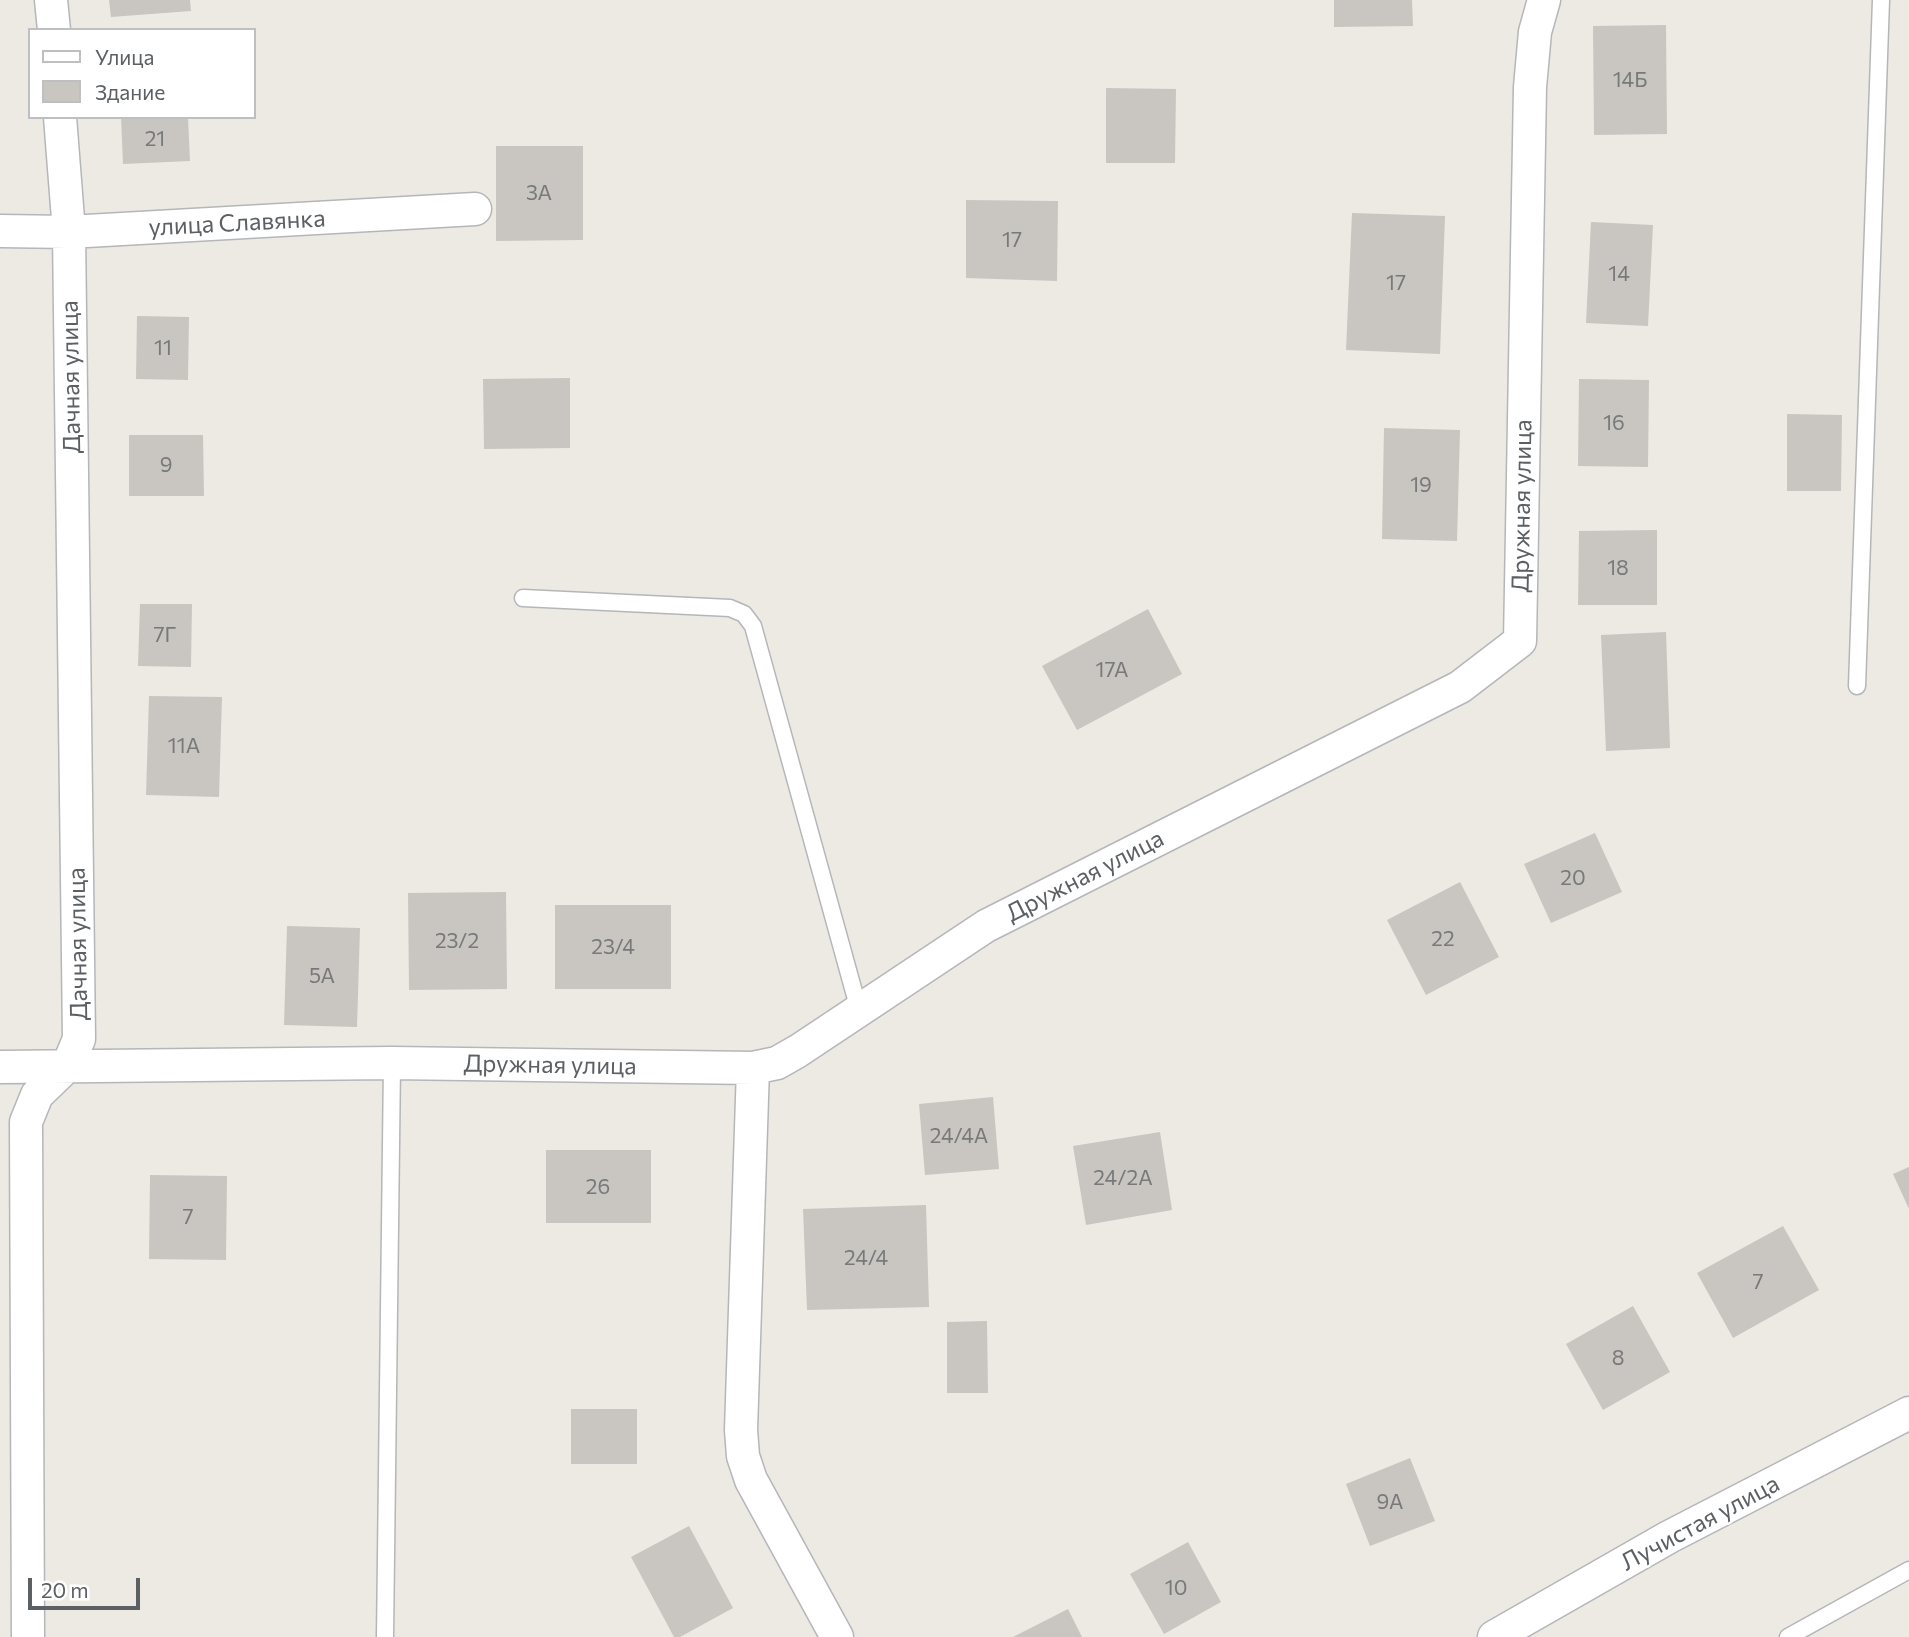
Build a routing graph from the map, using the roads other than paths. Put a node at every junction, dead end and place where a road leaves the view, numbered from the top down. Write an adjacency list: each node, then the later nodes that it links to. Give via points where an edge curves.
1 (51, 0): 4 (street)
2 (1544, 0): 11 (street, Дружная улица, via 1535,32 1530,88 1520,640 1460,687 986,926)
3 (1881, 0): 10 (lane)
4 (54, 28)
5 (60, 119): 8 (street, Дачная улица)
6 (475, 209): 8 (street, улица Славянка)
7 (0, 231): 8 (street, улица Славянка)
8 (69, 232): 13 (street, Дачная улица, via 79,1039)
9 (523, 598): 11 (lane, via 730,608 744,614 753,626)
10 (1857, 686)
11 (859, 1010): 15 (street, Дружная улица, via 777,1063)
12 (392, 1063): 13 (street, Дружная улица); 15 (street, Дружная улица); 19 (lane)
13 (68, 1065): 14 (street, Дружная улица); 18 (street, Дачная улица, via 37,1095 26,1122)
14 (0, 1067)
15 (754, 1068): 20 (street, via 743,1456 751,1480)
16 (1909, 1413): 21 (street, Лучистая улица, via 1670,1538)
17 (1909, 1570): 22 (lane)
18 (28, 1637)
19 (385, 1637)
20 (837, 1637)
21 (1494, 1637)
22 (1788, 1637)

